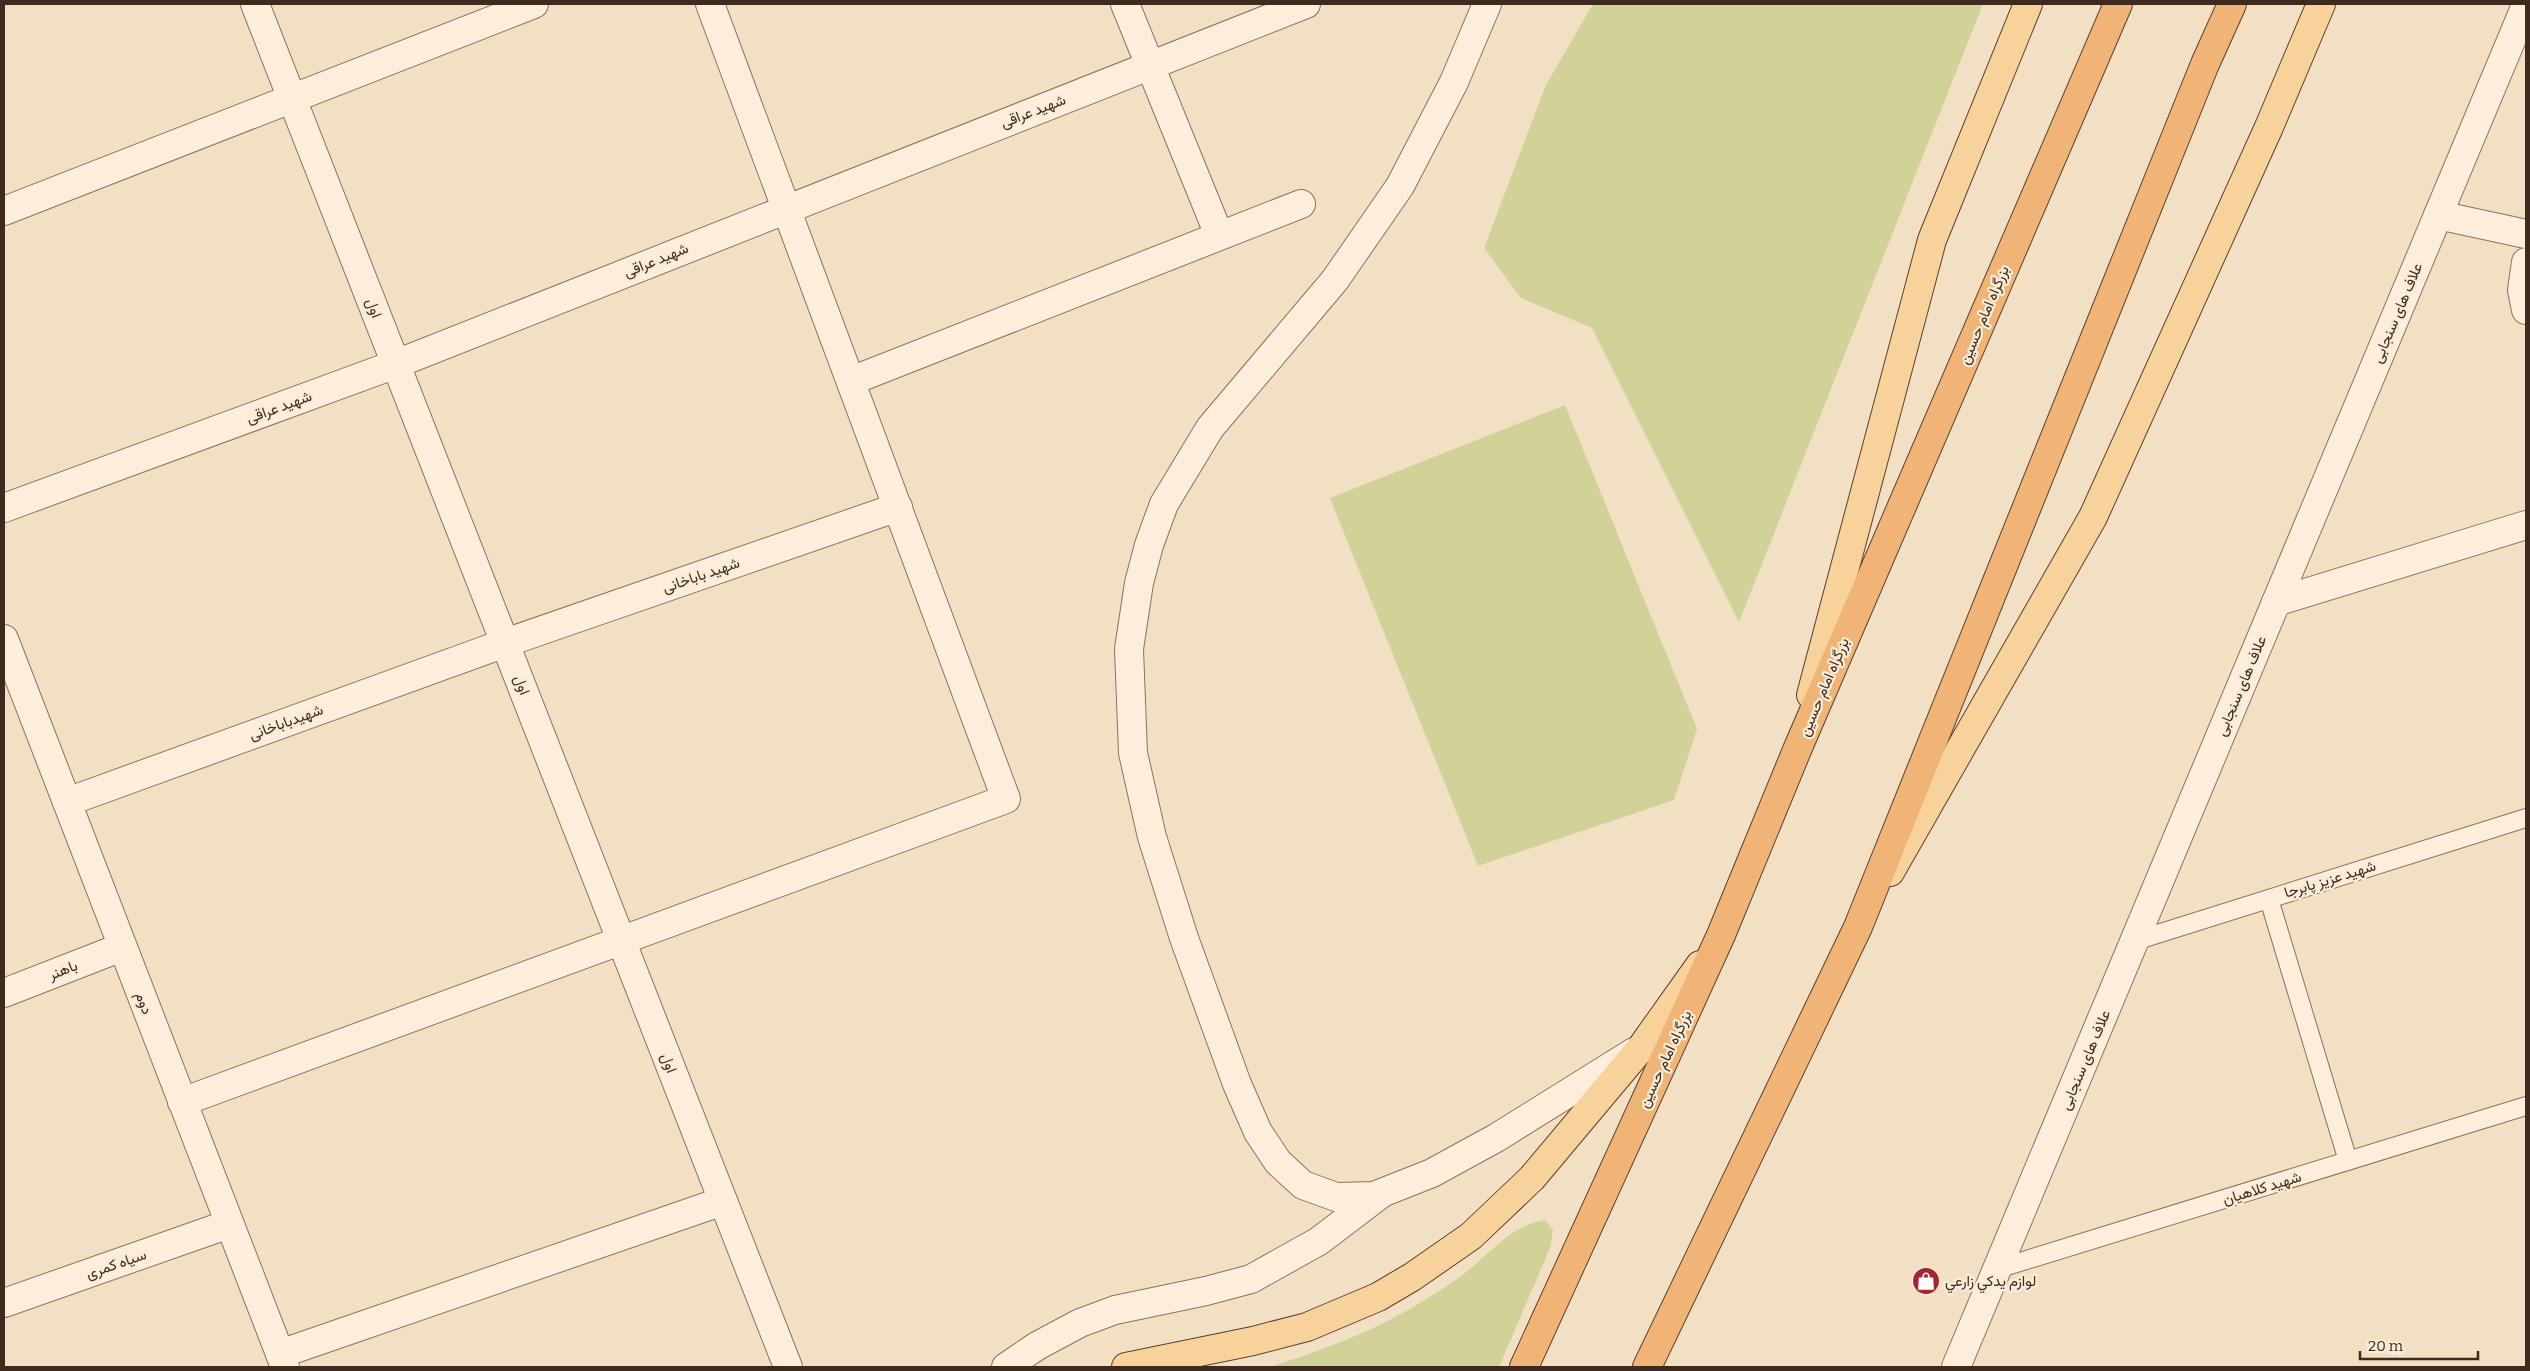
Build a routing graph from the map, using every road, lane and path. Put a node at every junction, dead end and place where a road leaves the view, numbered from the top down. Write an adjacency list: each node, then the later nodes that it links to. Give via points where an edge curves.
1 (255, 4): 13 (street, اول)
2 (534, 4): 13 (street)
3 (710, 4): 15 (street)
4 (1125, 4): 12 (street)
5 (1306, 4): 12 (street, شهید عراقی)
6 (1487, 4): 45 (street, via 1454,82 1400,186 1335,280 1210,428 1164,504 1139,584 1129,649 1133,753 1152,837 1184,938 1237,1084 1258,1132 1278,1162 1303,1185 1336,1197 1374,1196)
7 (2028, 4): 31 (main road, via 1932,240)
8 (2118, 4): 31 (highway, بزرگراه امام حسین)
9 (2232, 4): 35 (highway)
10 (2321, 4): 35 (main road, via 2269,128 2093,518)
11 (2526, 5): 17 (street, علاف های سنجابی)
12 (1150, 65): 15 (street, شهید عراقی); 19 (street)
13 (292, 97): 16 (street); 22 (street, اول)
14 (1300, 204): 19 (street)
15 (786, 208): 22 (street, شهید عراقی); 23 (street)
16 (4, 211)
17 (2438, 215): 18 (street); 27 (street, علاف های سنجابی)
18 (2526, 234)
19 (1219, 236): 23 (street)
20 (2526, 262): 21 (street, via 2522,290)
21 (2526, 310)
22 (396, 364): 25 (street, شهید عراقی); 29 (street, اول)
23 (851, 381): 24 (street)
24 (898, 507): 29 (street, شهید باباخانی); 37 (street, via 1006,798)
25 (4, 508)
26 (2526, 525): 27 (street)
27 (2276, 602): 38 (street, علاف های سنجابی)
28 (4, 639): 30 (street, دوم)
29 (505, 642): 32 (street, شهیدباباخانی); 37 (street, اول)
30 (9, 666): 32 (street, دوم)
31 (1797, 750): 36 (highway, بزرگراه امام حسین)
32 (67, 802): 39 (street, دوم)
33 (2526, 818): 34 (lane, شهید عزیز پابرجا)
34 (2268, 899): 38 (lane, شهید عزیز پابرجا); 44 (lane)
35 (1858, 927): 55 (highway)
36 (1721, 936): 41 (main road); 54 (highway, بزرگراه امام حسین)
37 (621, 940): 42 (street); 46 (street, اول)
38 (2135, 941): 48 (street, علاف های سنجابی)
39 (122, 947): 40 (street, باهنر); 42 (street, دوم)
40 (4, 993)
41 (1641, 1048): 45 (street, via 1496,1138 1432,1173); 53 (main road, via 1532,1178 1471,1236 1412,1277 1362,1305 1306,1327)
42 (182, 1102): 47 (street, دوم)
43 (2526, 1106): 44 (lane, شهید کلاهیان)
44 (2348, 1161): 48 (lane, شهید کلاهیان)
45 (1383, 1192): 52 (street, via 1319,1241 1250,1279 1114,1310 1080,1323)
46 (723, 1201): 50 (street); 51 (street, اول)
47 (229, 1224): 49 (street, سیاه کمری); 50 (street, دوم)
48 (1997, 1269): 56 (street, علاف های سنجابی)
49 (4, 1303)
50 (282, 1361)
51 (788, 1367)
52 (1006, 1367)
53 (1126, 1367)
54 (1524, 1367)
55 (1647, 1367)
56 (1956, 1367)

